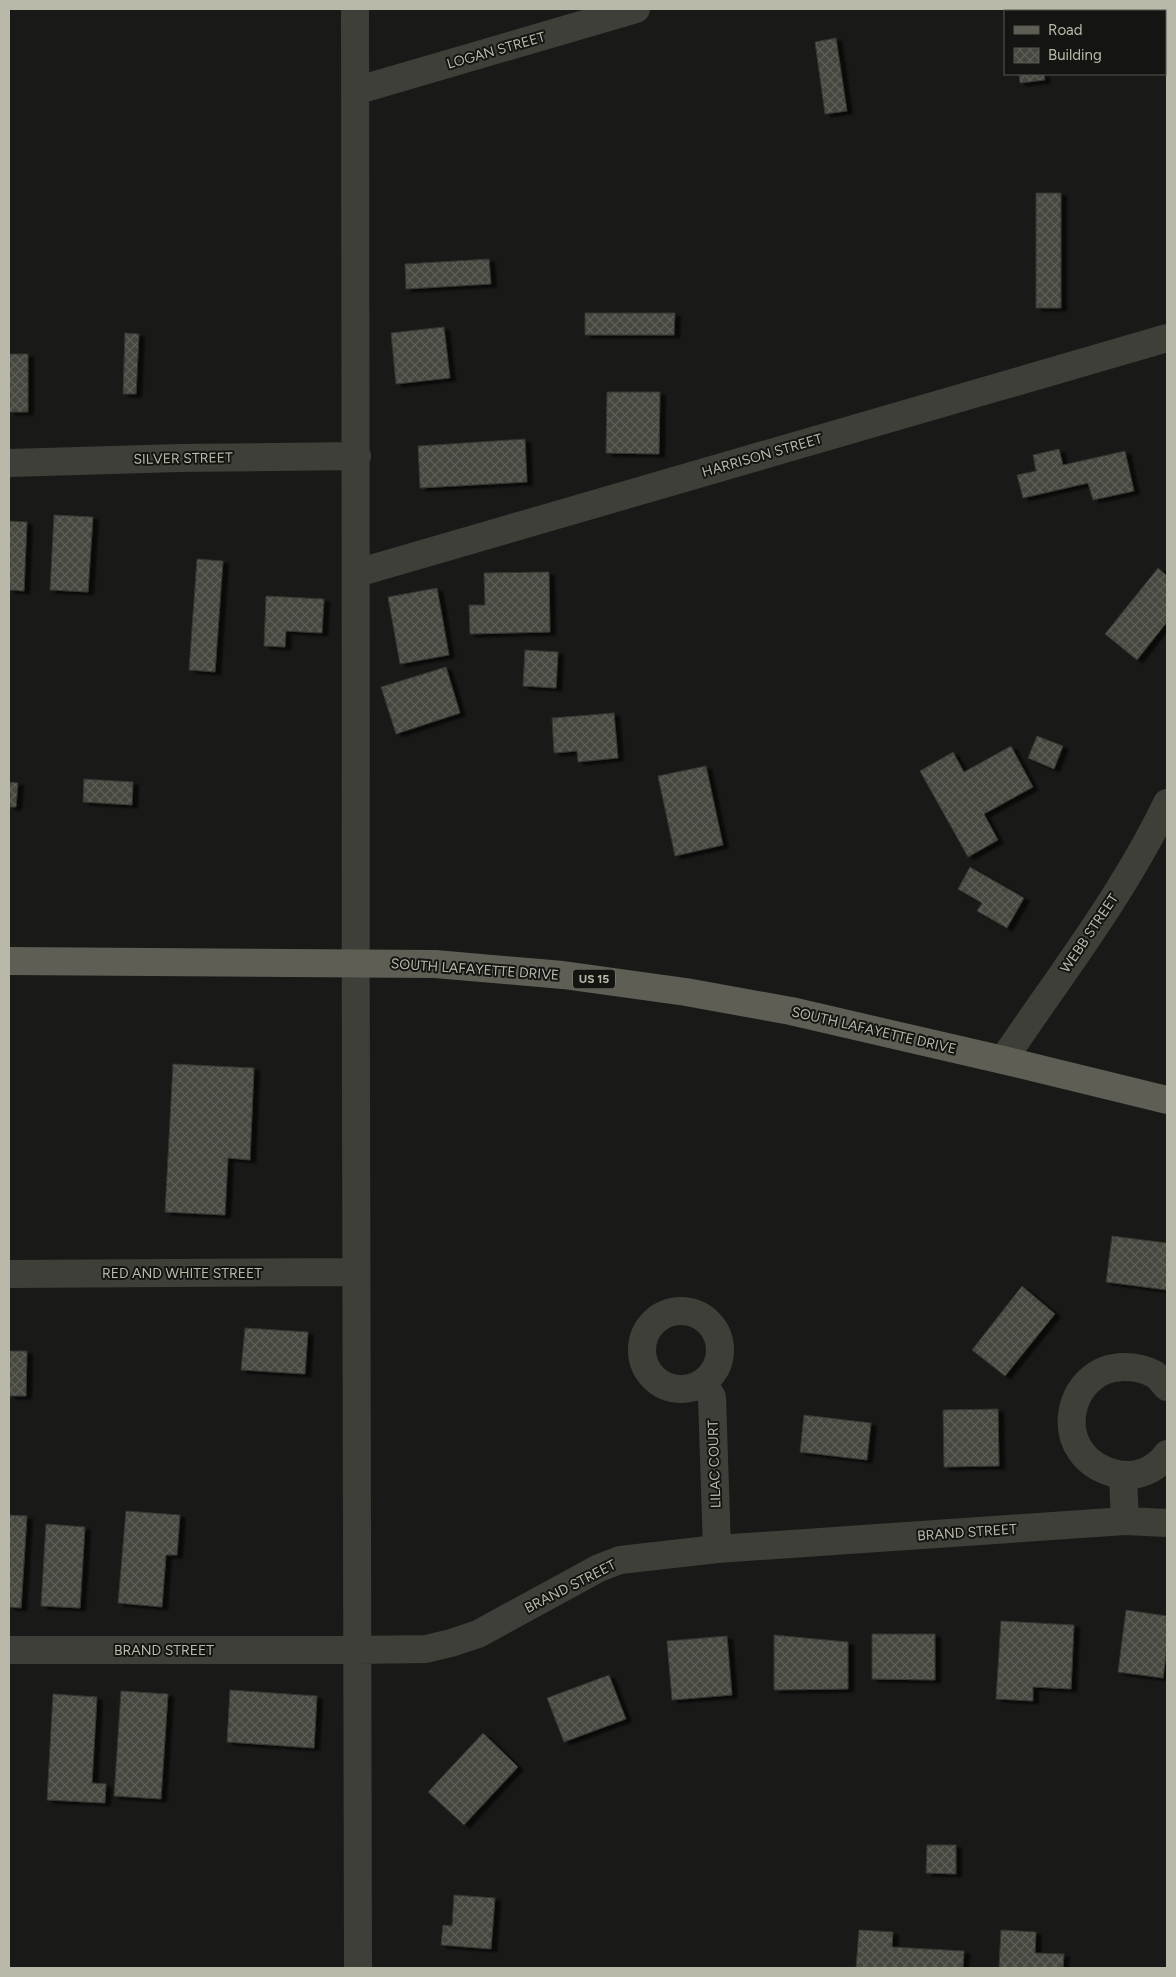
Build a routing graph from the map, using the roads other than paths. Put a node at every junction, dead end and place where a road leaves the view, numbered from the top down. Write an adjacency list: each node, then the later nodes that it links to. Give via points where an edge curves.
1 (355, 9): 3 (street)
2 (636, 9): 3 (street, LOGAN STREET)
3 (355, 91): 5 (street)
4 (1167, 338): 7 (street, HARRISON STREET)
5 (357, 456): 6 (street, SILVER STREET); 7 (street)
6 (9, 463)
7 (357, 573): 10 (street)
8 (1167, 803): 11 (street, WEBB STREET, via 1130,871)
9 (9, 961): 10 (main road, SOUTH LAFAYETTE DRIVE / US 15)
10 (357, 963): 11 (main road, SOUTH LAFAYETTE DRIVE / US 15, via 435,964 534,972 686,992 791,1011); 13 (street)
11 (1003, 1060): 12 (main road, SOUTH LAFAYETTE DRIVE / US 15)
12 (1167, 1100)
13 (356, 1272): 14 (street, RED AND WHITE STREET); 23 (street)
14 (9, 1274)
15 (702, 1383): 21 (street, LILAC COURT, via 712,1397)
16 (1167, 1387): 18 (street, via 1154,1374 1134,1367 1113,1367 1094,1377 1081,1390 1073,1408 1071,1431 1080,1451 1093,1465)
17 (1167, 1454): 18 (street, via 1140,1474)
18 (1123, 1475): 19 (street)
19 (1125, 1521): 20 (street, BRAND STREET); 21 (street, BRAND STREET)
20 (1167, 1523)
21 (716, 1549): 23 (street, BRAND STREET, via 620,1560 599,1568 478,1634 451,1644 426,1649)
22 (9, 1650): 23 (street, BRAND STREET)
23 (356, 1650): 24 (street)
24 (358, 1968)

